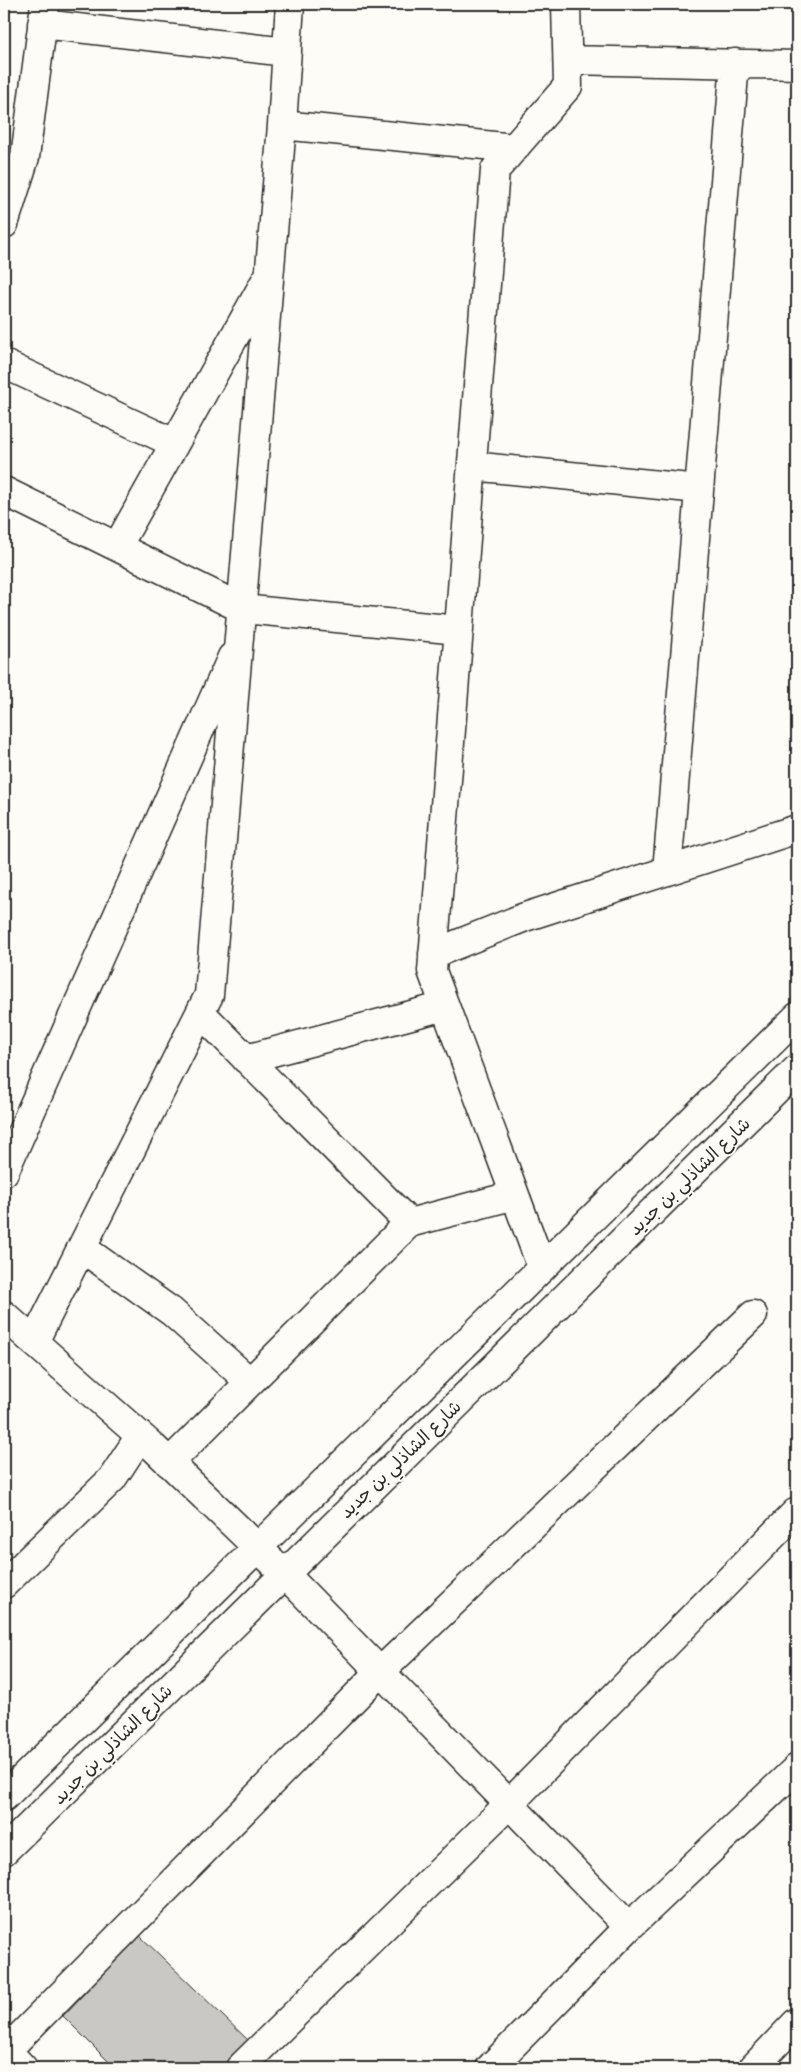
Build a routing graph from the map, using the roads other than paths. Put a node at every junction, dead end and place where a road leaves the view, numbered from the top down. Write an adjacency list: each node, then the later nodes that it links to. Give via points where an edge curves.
1 (290, 4): 4 (street)
2 (566, 4): 5 (street)
3 (43, 14): 4 (street); 10 (street, via 25,157)
4 (287, 52): 8 (street)
5 (568, 60): 6 (street); 9 (street, via 568,86)
6 (735, 63): 7 (street); 15 (street)
7 (797, 64)
8 (282, 125): 9 (street); 11 (street)
9 (514, 148): 14 (street, via 495,170)
10 (4, 224)
11 (270, 271): 13 (street); 18 (street)
12 (4, 364): 13 (street)
13 (174, 443): 17 (street)
14 (472, 466): 15 (street); 19 (street)
15 (699, 489): 22 (street)
16 (4, 491): 17 (street)
17 (117, 548): 18 (street)
18 (243, 609): 19 (street); 20 (street)
19 (459, 630): 23 (street)
20 (240, 639): 25 (street, via 209,995); 29 (street)
21 (797, 830): 22 (street)
22 (667, 871): 23 (street, via 524,916)
23 (434, 954): 24 (street, via 432,971)
24 (445, 1006): 27 (street); 30 (street)
25 (201, 1013): 27 (street); 32 (street)
26 (797, 1017): 33 (street, شارع الشاذلي بن جديد)
27 (246, 1059): 31 (street)
28 (797, 1069): 42 (street, شارع الشاذلي بن جديد)
29 (4, 1172)
30 (516, 1195): 31 (street); 33 (street)
31 (409, 1223): 37 (street)
32 (82, 1248): 36 (street); 37 (street, via 172,1312)
33 (542, 1268): 41 (street, شارع الشاذلي بن جديد)
34 (4, 1315): 36 (street)
35 (753, 1315): 44 (street)
36 (34, 1342): 38 (street)
37 (250, 1382): 39 (street)
38 (140, 1436): 39 (street); 43 (street, via 112,1479)
39 (169, 1463): 41 (street)
40 (795, 1513): 47 (street)
41 (256, 1548): 42 (street); 46 (street, شارع الشاذلي بن جديد)
42 (284, 1573): 44 (street); 48 (street, شارع الشاذلي بن جديد)
43 (4, 1584)
44 (380, 1672): 47 (street); 51 (street)
45 (797, 1768): 49 (street)
46 (4, 1796)
47 (509, 1804): 49 (street); 52 (street)
48 (4, 1851)
49 (629, 1927): 53 (street)
50 (796, 2023): 54 (street)
51 (9, 2055)
52 (240, 2068)
53 (490, 2068)
54 (753, 2068)

